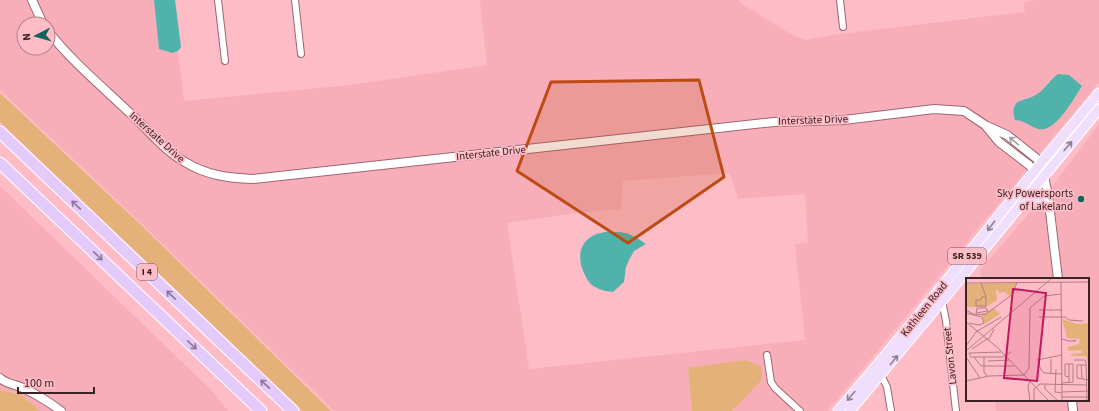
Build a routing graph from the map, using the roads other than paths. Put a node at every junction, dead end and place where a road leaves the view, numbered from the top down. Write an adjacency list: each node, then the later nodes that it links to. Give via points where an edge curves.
1 (32, 0): 5 (street)
2 (218, 0): 9 (street)
3 (295, 0): 8 (street)
4 (840, 0): 6 (street)
5 (39, 16)
6 (843, 27)
7 (56, 40): 12 (street, Interstate Drive, via 174,155 210,174 238,179 774,122 844,120 934,109 964,112)
8 (301, 54)
9 (224, 61)
10 (1099, 93): 14 (main road, Kathleen Road / SR 539)
11 (1099, 109): 17 (main road, Kathleen Road / SR 539, one-way to 11)
12 (985, 125): 14 (street, Interstate Drive, one-way to 12, via 1007,135); 16 (street, Interstate Drive, via 999,142)
13 (0, 132): 28 (highway, I 4, one-way to 13)
14 (1041, 162): 16 (main road, Kathleen Road / SR 539); 17 (street)
15 (3, 166): 27 (highway, I 4, one-way to 27)
16 (1034, 171): 17 (street, Interstate Drive); 23 (main road, Kathleen Road / SR 539, one-way to 23)
17 (1044, 176): 18 (main road, Kathleen Road / SR 539); 19 (street)
18 (1019, 207): 19 (main road, via 1033,199 1041,201); 21 (main road, Kathleen Road / SR 539)
19 (1049, 208): 20 (street)
20 (1058, 278)
21 (942, 301): 23 (main road, Kathleen Road / SR 539, one-way to 21); 33 (street, Lavon Street)
22 (767, 355): 29 (street, via 771,382)
23 (879, 370): 30 (main road, Kathleen Road / SR 539, one-way to 30); 31 (main road, Kathleen Road / SR 539); 32 (street, via 887,387)
24 (1, 380): 26 (street, via 28,390)
25 (1072, 401): 34 (street)
26 (61, 411)
27 (260, 411)
28 (294, 411)
29 (800, 411)
30 (838, 411)
31 (850, 411)
32 (891, 411)
33 (956, 411)
34 (1073, 411)

